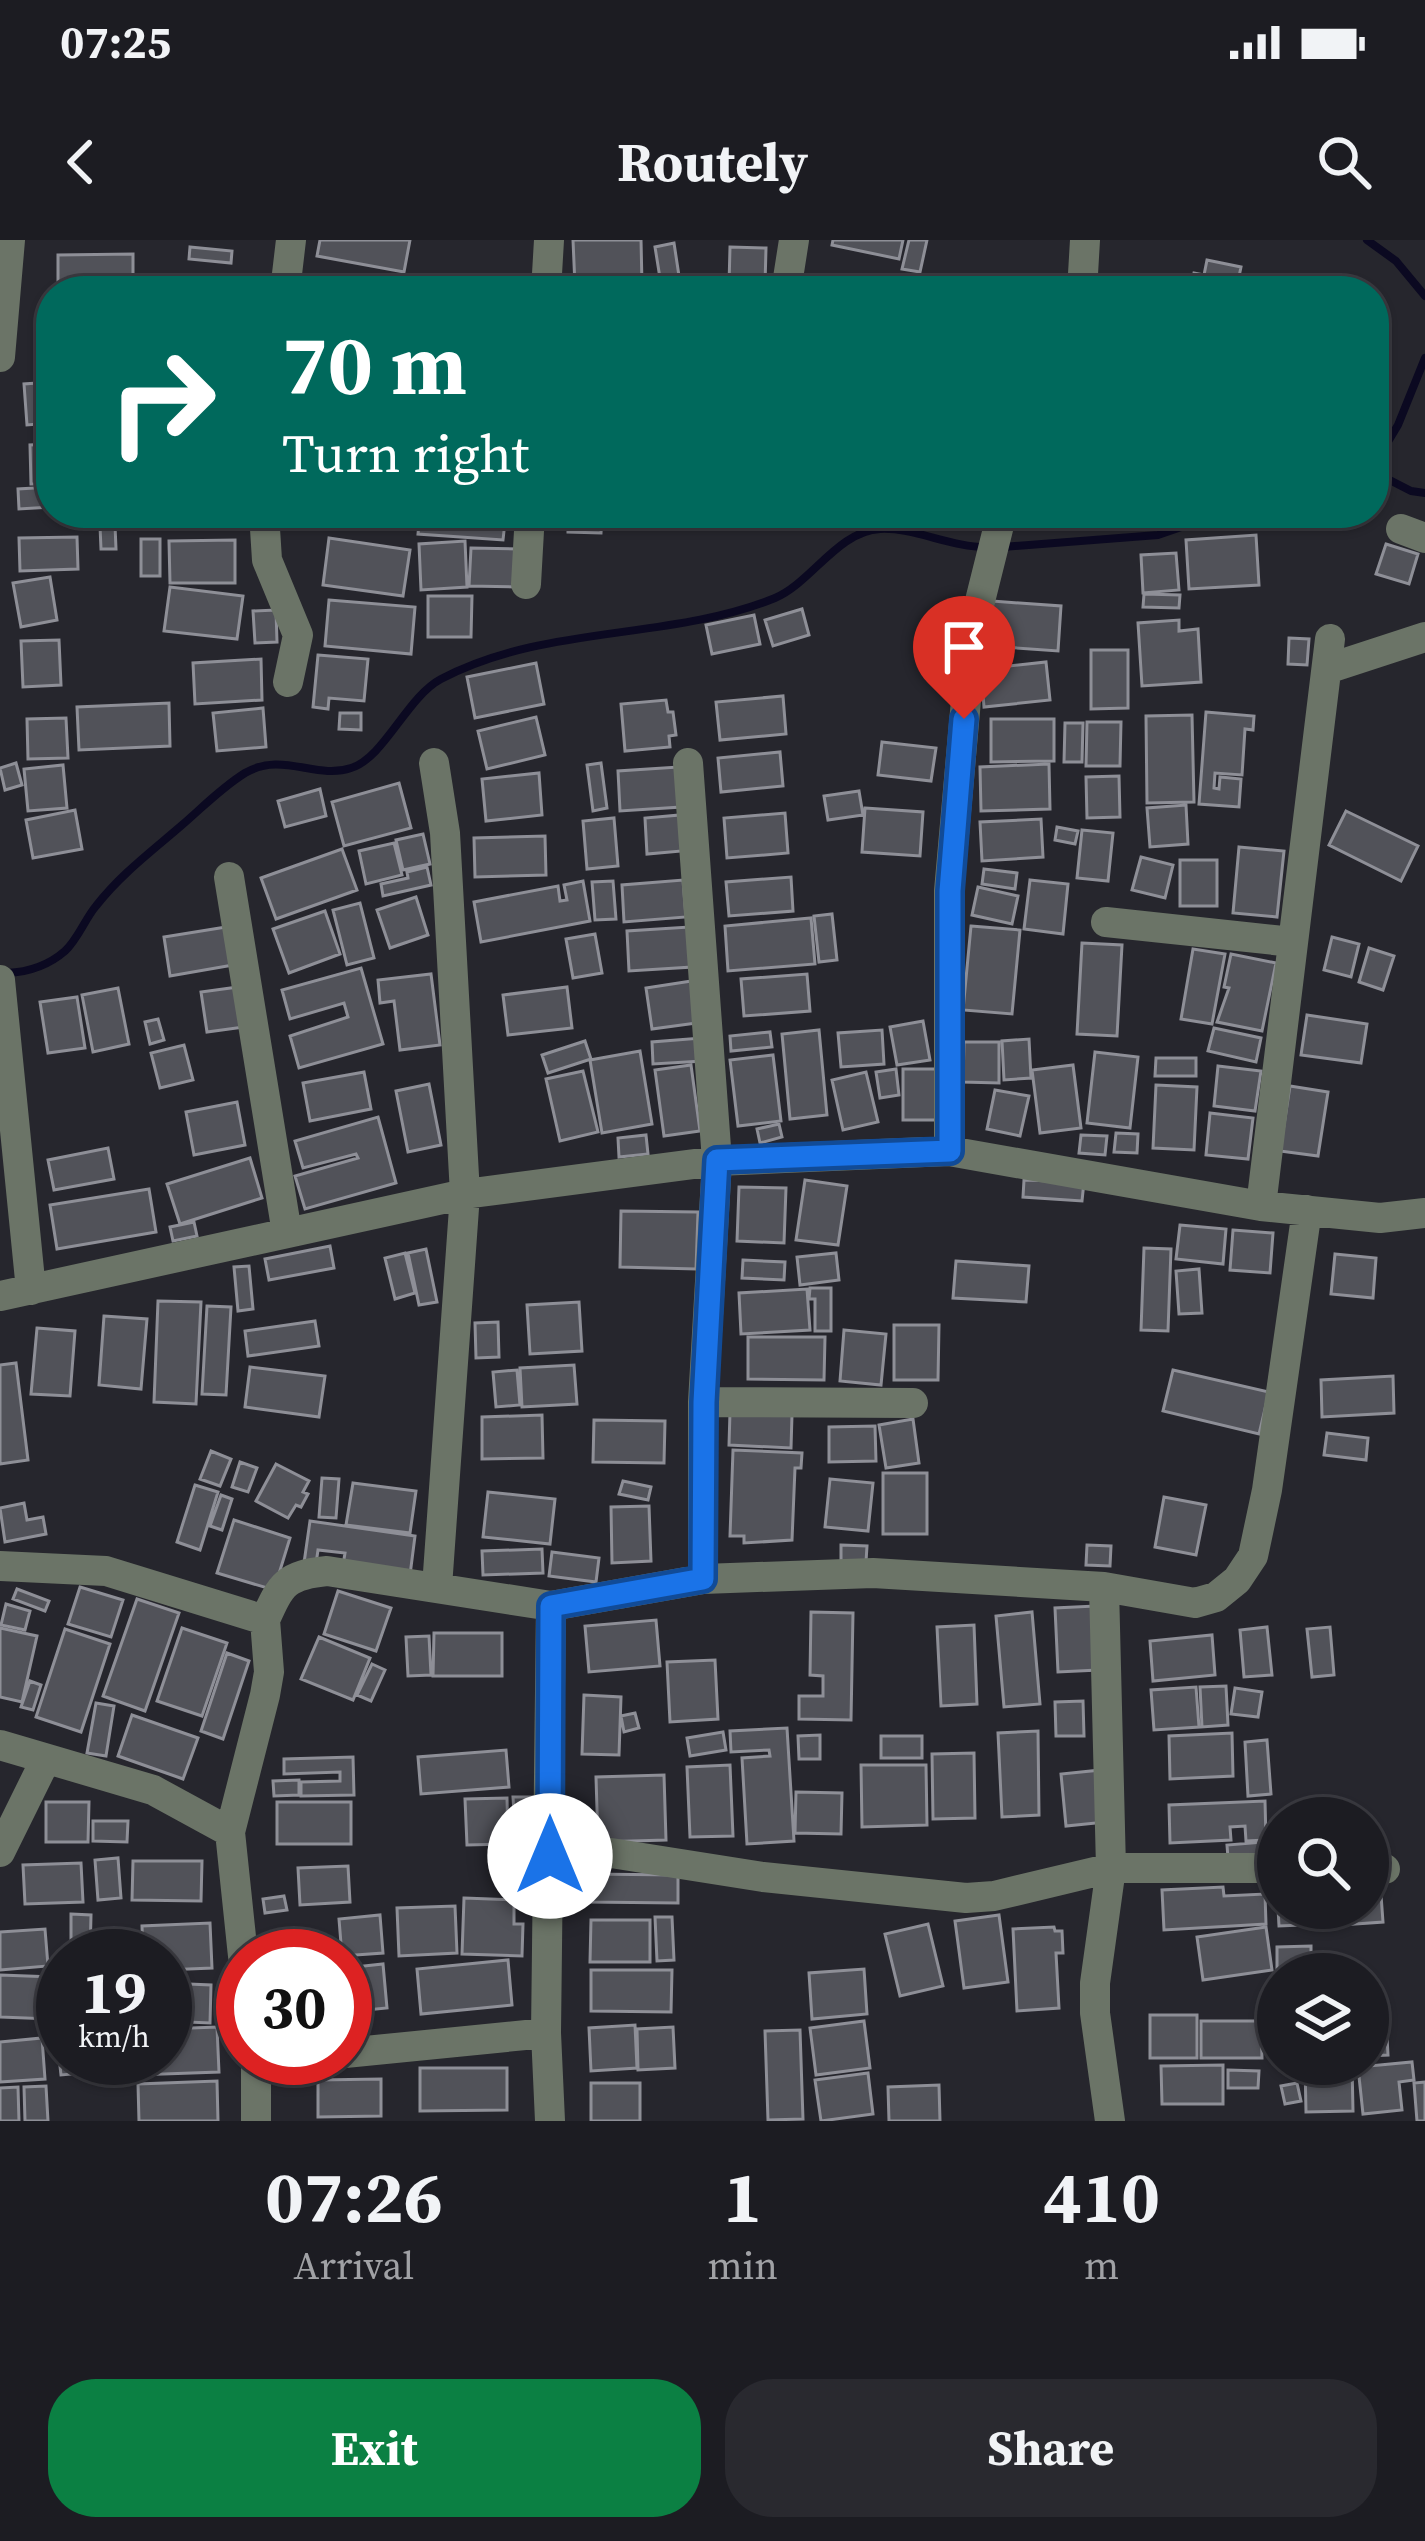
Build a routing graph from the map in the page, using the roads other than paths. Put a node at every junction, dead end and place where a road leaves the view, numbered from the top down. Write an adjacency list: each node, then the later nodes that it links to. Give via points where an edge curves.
1 (10, 240): 10 (street)
2 (291, 240): 6 (street)
3 (549, 240): 7 (street)
4 (794, 240): 8 (street)
5 (1085, 240): 9 (street)
6 (287, 276)
7 (547, 276)
8 (789, 276)
9 (1083, 276)
10 (0, 357)
11 (265, 528): 16 (street, via 267,560 298,635)
12 (529, 528): 14 (street)
13 (998, 528): 23 (street, via 972,633 950,891)
14 (526, 584)
15 (1425, 637): 21 (street, via 1328,654)
16 (288, 682)
17 (434, 763): 25 (street, via 445,832)
18 (688, 763): 24 (street)
19 (230, 878): 29 (street)
20 (1106, 922): 21 (street)
21 (1293, 942): 26 (street)
22 (0, 980): 30 (street)
23 (950, 1151): 24 (street); 26 (street)
24 (717, 1160): 25 (street); 32 (street)
25 (465, 1194): 29 (street); 37 (street)
26 (1261, 1206): 27 (street)
27 (1307, 1210): 28 (street); 36 (street, via 1253,1556 1237,1580 1195,1603)
28 (1425, 1213)
29 (287, 1233): 30 (street)
30 (32, 1290): 31 (street)
31 (0, 1296)
32 (704, 1402): 33 (street); 35 (street)
33 (913, 1403)
34 (0, 1566): 39 (street, via 106,1571)
35 (703, 1579): 36 (street, via 873,1573); 38 (street)
36 (1104, 1587): 45 (street)
37 (437, 1588): 38 (street); 39 (street, via 297,1574 278,1591)
38 (551, 1606): 44 (street)
39 (265, 1621): 42 (street, via 269,1672)
40 (0, 1745): 41 (street)
41 (45, 1761): 42 (street, via 153,1790); 43 (street)
42 (230, 1832): 47 (street)
43 (0, 1852)
44 (550, 1856): 45 (street, via 611,1853 966,1898); 48 (street)
45 (1111, 1868): 46 (street); 53 (street, via 1095,2013)
46 (1257, 1868)
47 (240, 1929)
48 (546, 2032): 49 (street); 52 (street)
49 (372, 2050)
50 (256, 2085): 51 (street)
51 (256, 2121)
52 (550, 2121)
53 (1111, 2121)

